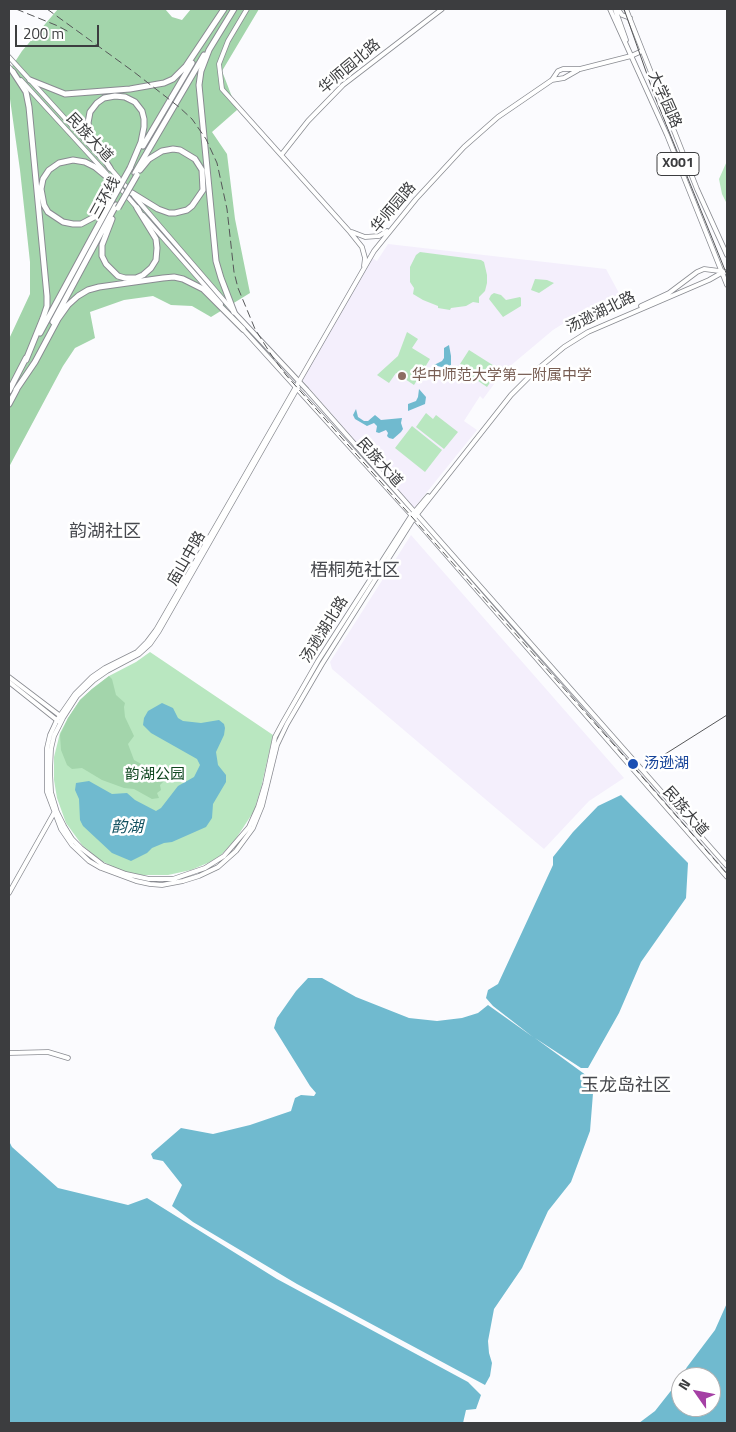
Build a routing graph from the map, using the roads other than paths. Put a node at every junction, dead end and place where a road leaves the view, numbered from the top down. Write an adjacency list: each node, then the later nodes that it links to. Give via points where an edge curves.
1 (224, 9): 16 (highway, via 186,66 164,83 65,94); 20 (highway, 三环线)
2 (233, 9): 9 (highway); 21 (highway, 三环线)
3 (247, 9): 18 (main road, via 219,64 222,89)
4 (442, 9): 18 (main road, 华师园北路, via 343,85)
5 (610, 9): 11 (main road, 大学园路 / X001)
6 (616, 9): 8 (main road); 11 (main road)
7 (626, 9): 8 (main road, 大学园路 / X001)
8 (630, 18): 10 (main road, 大学园路 / X001)
9 (210, 50): 21 (highway); 33 (highway, via 199,85 216,261)
10 (642, 51): 11 (main road); 29 (main road, 大学园路 / X001)
11 (631, 56): 14 (main road); 31 (main road, 大学园路 / X001)
12 (9, 57): 16 (main road, 民族大道)
13 (9, 68): 15 (main road, 民族大道)
14 (580, 69): 17 (main road, via 564,78); 17 (main road, via 561,70)
15 (14, 72): 22 (main road, 民族大道); 36 (highway, via 26,92 29,107 47,296 47,306)
16 (30, 80): 19 (main road, 民族大道)
17 (552, 80): 27 (main road, 华师园路, via 498,117 464,147)
18 (282, 154): 28 (main road)
19 (110, 168): 20 (highway, via 93,142 88,123 97,102 115,96 135,102 144,120 141,142); 23 (main road, 民族大道)
20 (130, 168): 24 (highway, 三环线, bridge)
21 (137, 172): 23 (highway, via 162,151 180,150 195,159 202,170 203,190 192,206 175,213 158,209); 24 (highway, 三环线, bridge)
22 (118, 186): 24 (highway, via 94,167 73,160 59,163 49,170 41,189 48,212 56,219 73,224 81,224); 25 (main road, 民族大道)
23 (132, 193): 33 (main road, 民族大道)
24 (115, 205): 26 (highway); 36 (highway, 三环线); 39 (highway, 三环线)
25 (137, 208): 26 (highway, via 156,239 157,248 156,260 143,275 136,278 118,276 106,264 102,245); 35 (main road, 民族大道)
26 (112, 219): 34 (highway)
27 (389, 230): 28 (main road, via 379,236 365,237); 30 (main road, 华师园路)
28 (350, 232): 30 (main road, via 362,247)
29 (727, 255)
30 (364, 268): 37 (main road, 华师园路)
31 (725, 272): 32 (main road, 大学园路 / X001); 42 (main road, 汤逊湖北路, via 603,325 564,347 511,395); 42 (main road, 汤逊湖北路, via 704,269 697,272 669,293 563,345 510,394)
32 (727, 285)
33 (234, 312): 37 (main road, 民族大道)
34 (58, 319): 35 (highway, via 78,296 99,286 174,277 203,289); 39 (highway)
35 (243, 329): 38 (main road, 民族大道)
36 (26, 360): 40 (highway, 三环线)
37 (299, 382): 38 (main road, 华师园路); 42 (main road, 民族大道)
38 (296, 387): 43 (main road, 民族大道); 47 (main road, 庙山中路, via 156,630 137,652 92,677 75,694)
39 (16, 390): 41 (highway, 三环线)
40 (9, 391)
41 (9, 404)
42 (416, 513): 43 (main road, 汤逊湖北路); 49 (main road, 民族大道)
43 (412, 517): 48 (main road, 汤逊湖北路, via 318,661 283,722 258,807 249,827 224,856 205,868 173,879 149,879 126,874 104,865 81,848); 50 (main road, 民族大道)
44 (9, 676): 46 (main road)
45 (9, 683): 46 (main road)
46 (17, 686): 47 (main road)
47 (60, 719): 48 (main road, 汤逊湖北路, via 50,735 46,760 47,792)
48 (56, 812): 51 (main road)
49 (727, 866)
50 (727, 877)
51 (9, 894)
52 (9, 1053): 53 (main road, via 48,1052)
53 (68, 1058)

